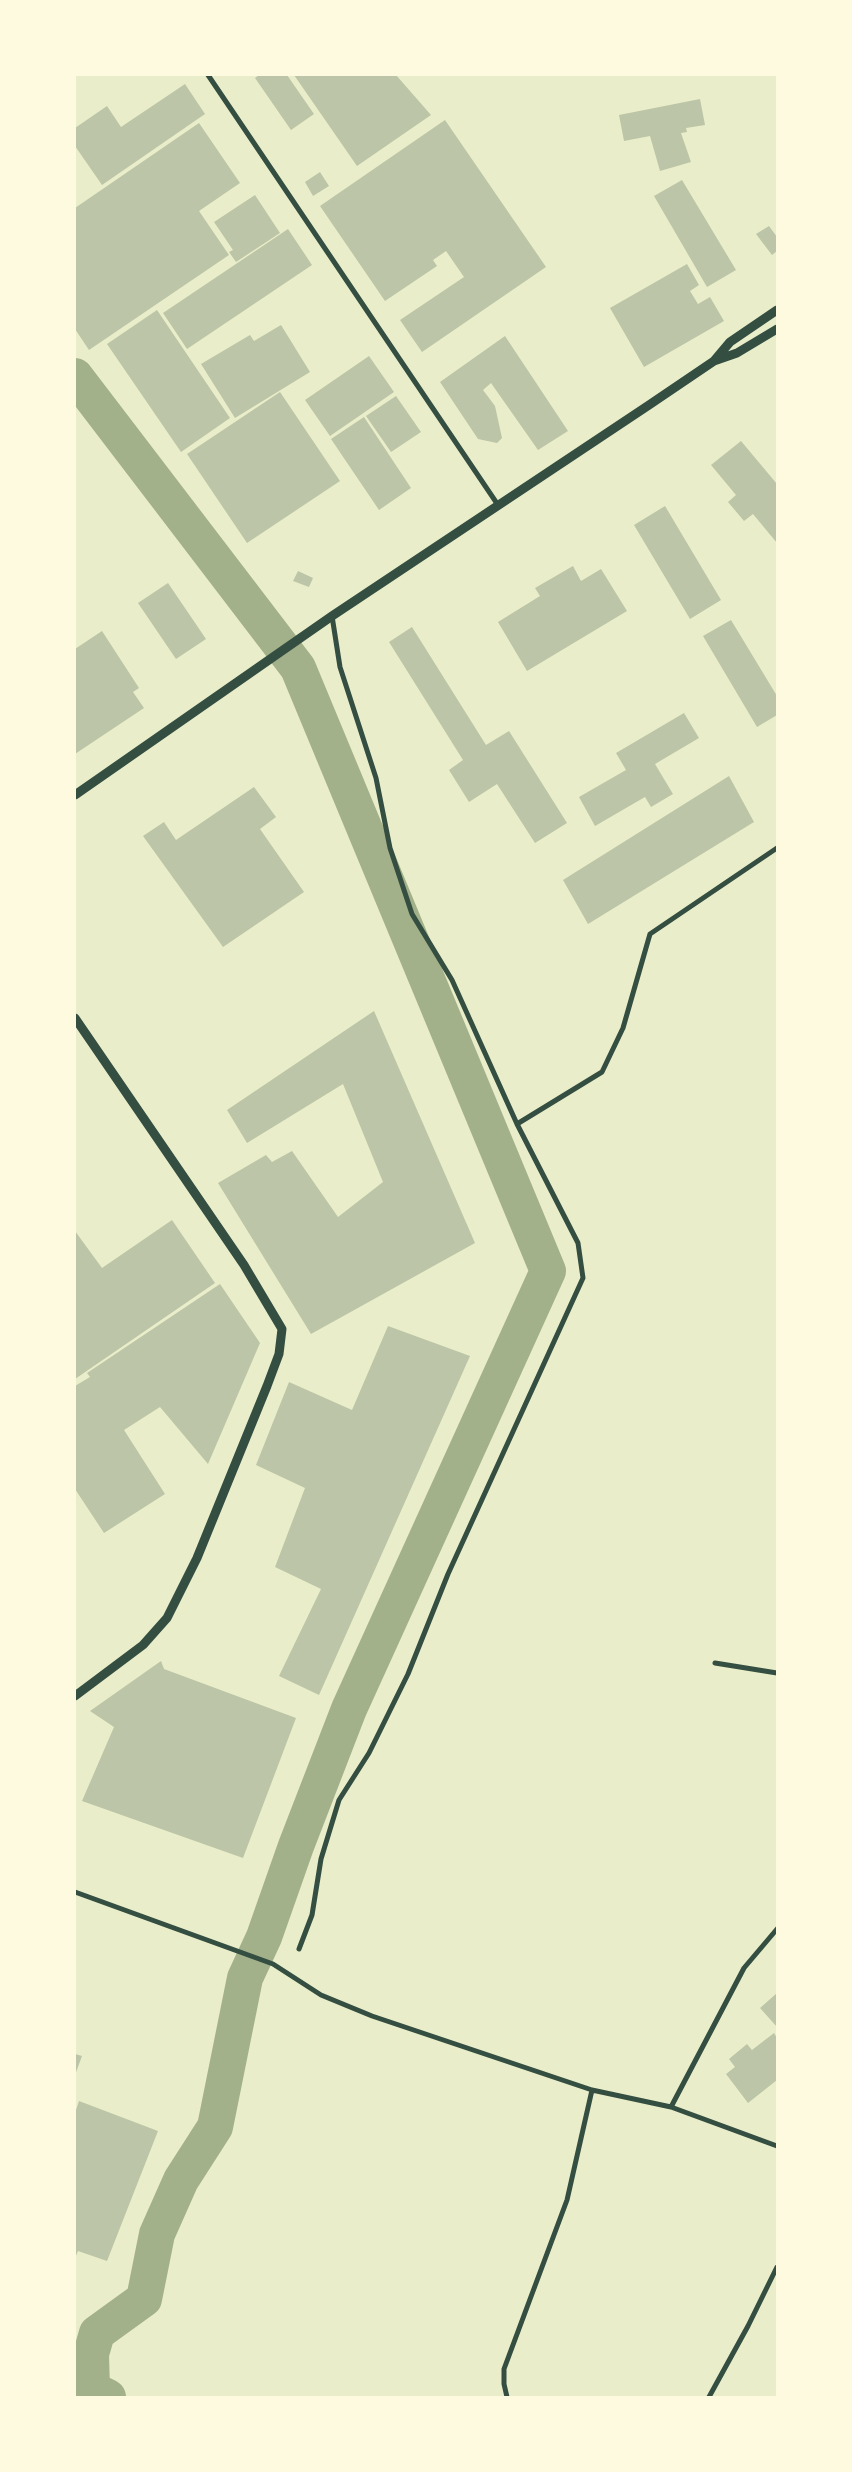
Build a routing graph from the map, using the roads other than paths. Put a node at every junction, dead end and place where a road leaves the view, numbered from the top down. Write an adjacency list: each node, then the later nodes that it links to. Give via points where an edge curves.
1 (208, 75): 5 (street)
2 (777, 310): 4 (street, via 730,342)
3 (777, 329): 4 (street, via 737,353)
4 (714, 361): 5 (street)
5 (498, 505): 6 (street)
6 (332, 616): 7 (street); 10 (street, via 340,667 376,778 390,848 412,914 452,980)
7 (75, 795)
8 (777, 848): 10 (street, via 650,934 622,1028 602,1072)
9 (75, 1018): 13 (street, via 244,1265 282,1330 280,1354 197,1558 168,1618 143,1645)
10 (517, 1124): 16 (street, via 578,1244 583,1278 448,1574 408,1674 369,1753 339,1800 322,1859 312,1915)
11 (715, 1663): 12 (street)
12 (777, 1673)
13 (75, 1696)
14 (75, 1892): 17 (street, via 273,1964 321,1995 372,2016)
15 (777, 1929): 18 (street, via 744,1968)
16 (300, 1949)
17 (592, 2090): 18 (street); 21 (street, via 567,2200 504,2369)
18 (671, 2107): 19 (street)
19 (777, 2146)
20 (777, 2267): 22 (street)
21 (507, 2397)
22 (709, 2397)

